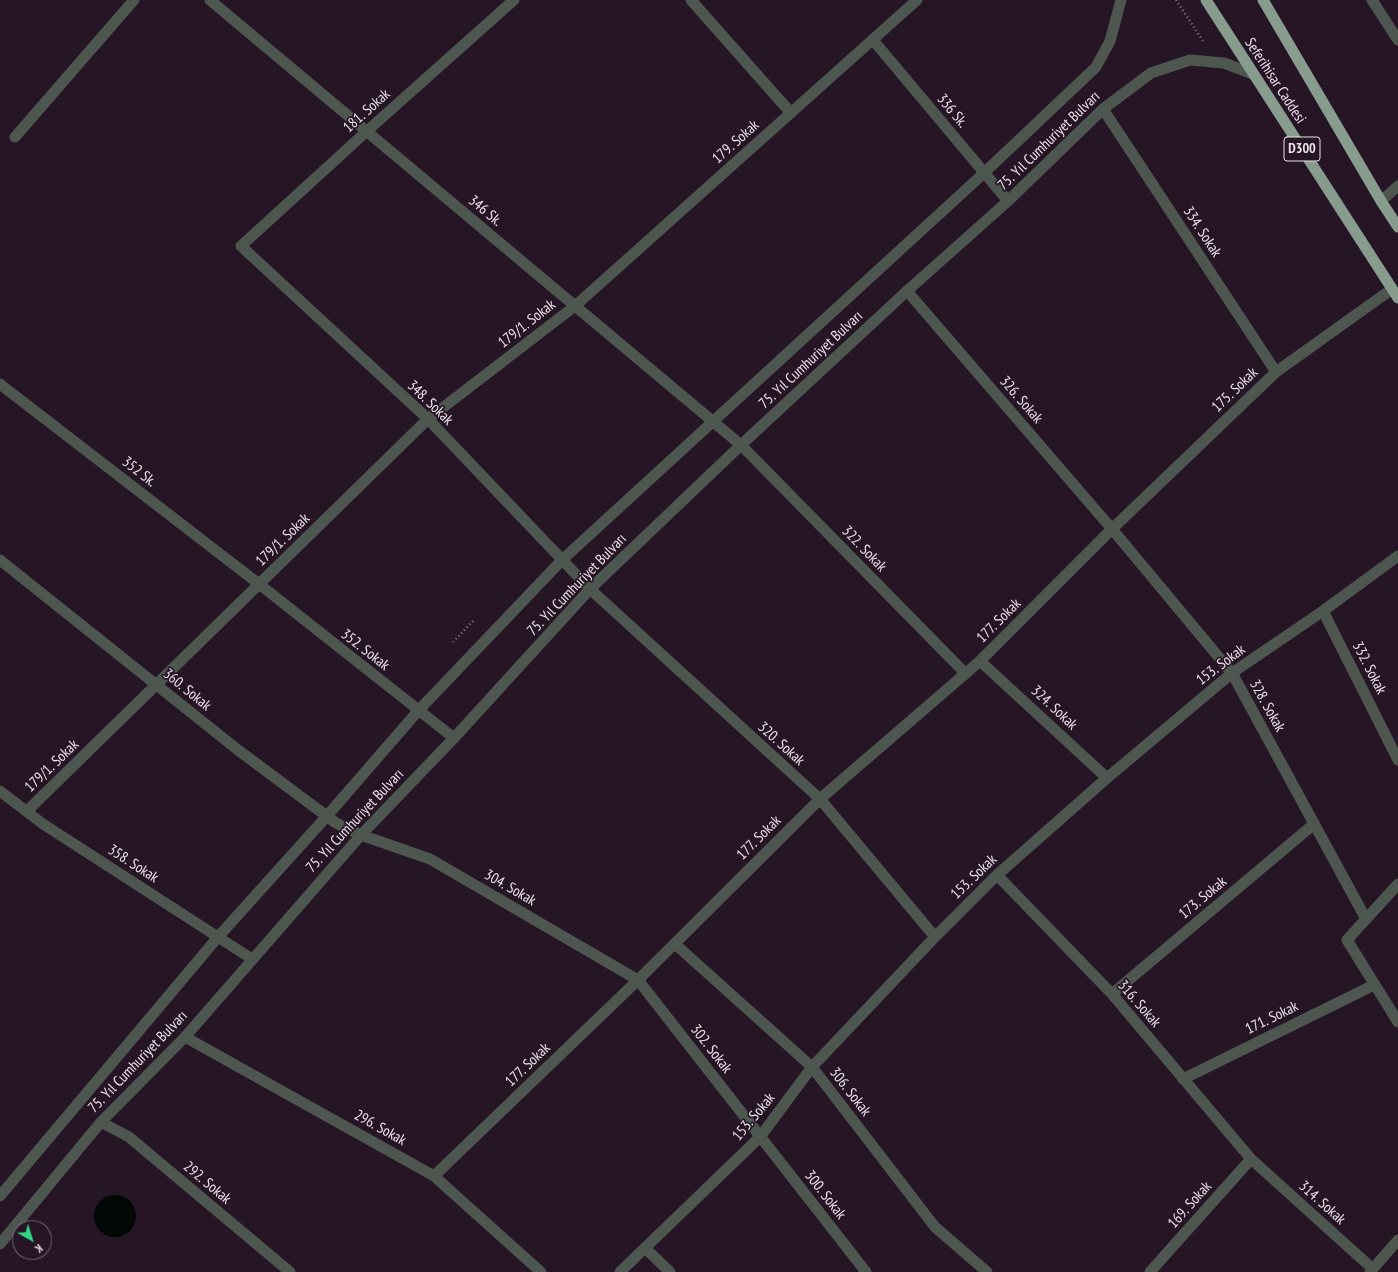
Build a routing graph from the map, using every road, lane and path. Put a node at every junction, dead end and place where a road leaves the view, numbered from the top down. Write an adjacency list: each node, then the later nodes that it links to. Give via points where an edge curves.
1 (134, 0): 18 (street)
2 (210, 0): 17 (street, 346 Sk.)
3 (514, 0): 17 (street, 181. Sokak)
4 (691, 0): 16 (street)
5 (917, 0): 11 (street, 179. Sokak)
6 (1121, 0): 19 (street, 75. Yıl Cumhuriyet Bulvarı, via 1110,42 1096,67)
7 (1176, 0): 13 (path)
8 (1206, 0): 14 (highway, Seferihisar Caddesi / D300)
9 (1263, 0): 21 (highway, Seferihisar Caddesi / D300)
10 (1372, 0): 12 (street)
11 (873, 40): 16 (street, 179. Sokak); 19 (street, 336 Sk.)
12 (1398, 40)
13 (1217, 63): 14 (street, 75. Yıl Cumhuriyet Bulvarı); 15 (street, 75. Yıl Cumhuriyet Bulvarı, via 1190,60 1151,73)
14 (1254, 74): 25 (highway, Seferihisar Caddesi / D300)
15 (1103, 109): 22 (street, 75. Yıl Cumhuriyet Bulvarı); 29 (street, 334. Sokak)
16 (791, 113): 28 (street, 179. Sokak)
17 (367, 131): 24 (street, 181. Sokak); 28 (street, 346 Sk.)
18 (15, 137)
19 (984, 173): 22 (street, 336 Sk.); 32 (street, 75. Yıl Cumhuriyet Bulvarı)
20 (1398, 186): 21 (street)
21 (1381, 200): 23 (highway, Seferihisar Caddesi / D300)
22 (1008, 201): 26 (street, 75. Yıl Cumhuriyet Bulvarı)
23 (1398, 227)
24 (241, 246): 31 (street, 348. Sokak)
25 (1392, 289): 27 (highway, Seferihisar Caddesi / D300); 29 (street, 175. Sokak)
26 (907, 291): 33 (street, 75. Yıl Cumhuriyet Bulvarı); 34 (street, 326. Sokak)
27 (1398, 298)
28 (575, 306): 31 (street, 179/1. Sokak); 32 (street, 346 Sk.)
29 (1276, 372): 34 (street, 175. Sokak)
30 (0, 384): 38 (street, 352 Sk.)
31 (428, 419): 37 (street, 348. Sokak); 38 (street, 179/1. Sokak)
32 (714, 422): 33 (street, 346 Sk.); 37 (street, 75. Yıl Cumhuriyet Bulvarı)
33 (741, 445): 39 (street, 75. Yıl Cumhuriyet Bulvarı); 42 (street, 322. Sokak)
34 (1112, 529): 41 (street, 177. Sokak); 43 (street, 328. Sokak)
35 (1398, 556): 40 (street, 153. Sokak)
36 (0, 560): 44 (street, 360. Sokak)
37 (562, 560): 39 (street, 348. Sokak); 45 (street, 75. Yıl Cumhuriyet Bulvarı)
38 (259, 584): 44 (street, 179/1. Sokak); 45 (street, 352. Sokak)
39 (590, 590): 46 (street, 75. Yıl Cumhuriyet Bulvarı); 50 (street, 320. Sokak)
40 (1323, 611): 43 (street, 153. Sokak); 47 (street, 332. Sokak)
41 (980, 660): 42 (street, 177. Sokak); 48 (street, 324. Sokak)
42 (965, 673): 50 (street, 177. Sokak)
43 (1232, 673): 48 (street, 153. Sokak); 53 (street, 328. Sokak)
44 (157, 685): 51 (street, 179/1. Sokak); 52 (street, 360. Sokak, via 238,750)
45 (418, 711): 46 (street, 352. Sokak); 52 (street, 75. Yıl Cumhuriyet Bulvarı)
46 (454, 738): 54 (street, 75. Yıl Cumhuriyet Bulvarı)
47 (1398, 760)
48 (1107, 778): 55 (street, 153. Sokak)
49 (0, 791): 51 (street, 358. Sokak)
50 (820, 799): 59 (street, 320. Sokak); 60 (street, 177. Sokak)
51 (26, 811): 58 (street, 358. Sokak)
52 (327, 816): 54 (street, 360. Sokak); 58 (street, 75. Yıl Cumhuriyet Bulvarı)
53 (1314, 824): 57 (street, 328. Sokak); 64 (street, 173. Sokak)
54 (360, 834): 61 (street, 75. Yıl Cumhuriyet Bulvarı); 62 (street, 304. Sokak, via 430,859)
55 (997, 875): 59 (street, 153. Sokak); 64 (street, 316. Sokak)
56 (1398, 884): 57 (street)
57 (1366, 919): 63 (street, via 1347,940)
58 (218, 937): 61 (street, 358. Sokak); 73 (street, 75. Yıl Cumhuriyet Bulvarı)
59 (936, 937): 67 (street, 153. Sokak)
60 (675, 944): 62 (street, 177. Sokak); 67 (street, 306. Sokak)
61 (252, 959): 66 (street, 75. Yıl Cumhuriyet Bulvarı)
62 (638, 980): 70 (street, 302. Sokak); 72 (street, 177. Sokak)
63 (1374, 985): 65 (street); 68 (street, 171. Sokak)
64 (1112, 994): 68 (street, 316. Sokak)
65 (1398, 1022)
66 (185, 1037): 69 (street, 75. Yıl Cumhuriyet Bulvarı); 72 (street, 296. Sokak)
67 (812, 1067): 70 (street, 153. Sokak); 83 (street, 306. Sokak, via 935,1227)
68 (1184, 1078): 71 (street, 316. Sokak)
69 (101, 1122): 75 (street, 75. Yıl Cumhuriyet Bulvarı); 78 (street, 292. Sokak, via 129,1137)
70 (760, 1137): 76 (street, 153. Sokak); 82 (street, 300. Sokak)
71 (1251, 1159): 77 (street, 314. Sokak); 84 (street, 169. Sokak)
72 (434, 1176): 79 (street, 296. Sokak)
73 (0, 1196)
74 (1398, 1240): 77 (street)
75 (0, 1244)
76 (645, 1248): 80 (street, 153. Sokak); 81 (street)
77 (1371, 1271)
78 (290, 1272)
79 (541, 1272)
80 (620, 1272)
81 (670, 1272)
82 (866, 1272)
83 (987, 1272)
84 (1150, 1272)

